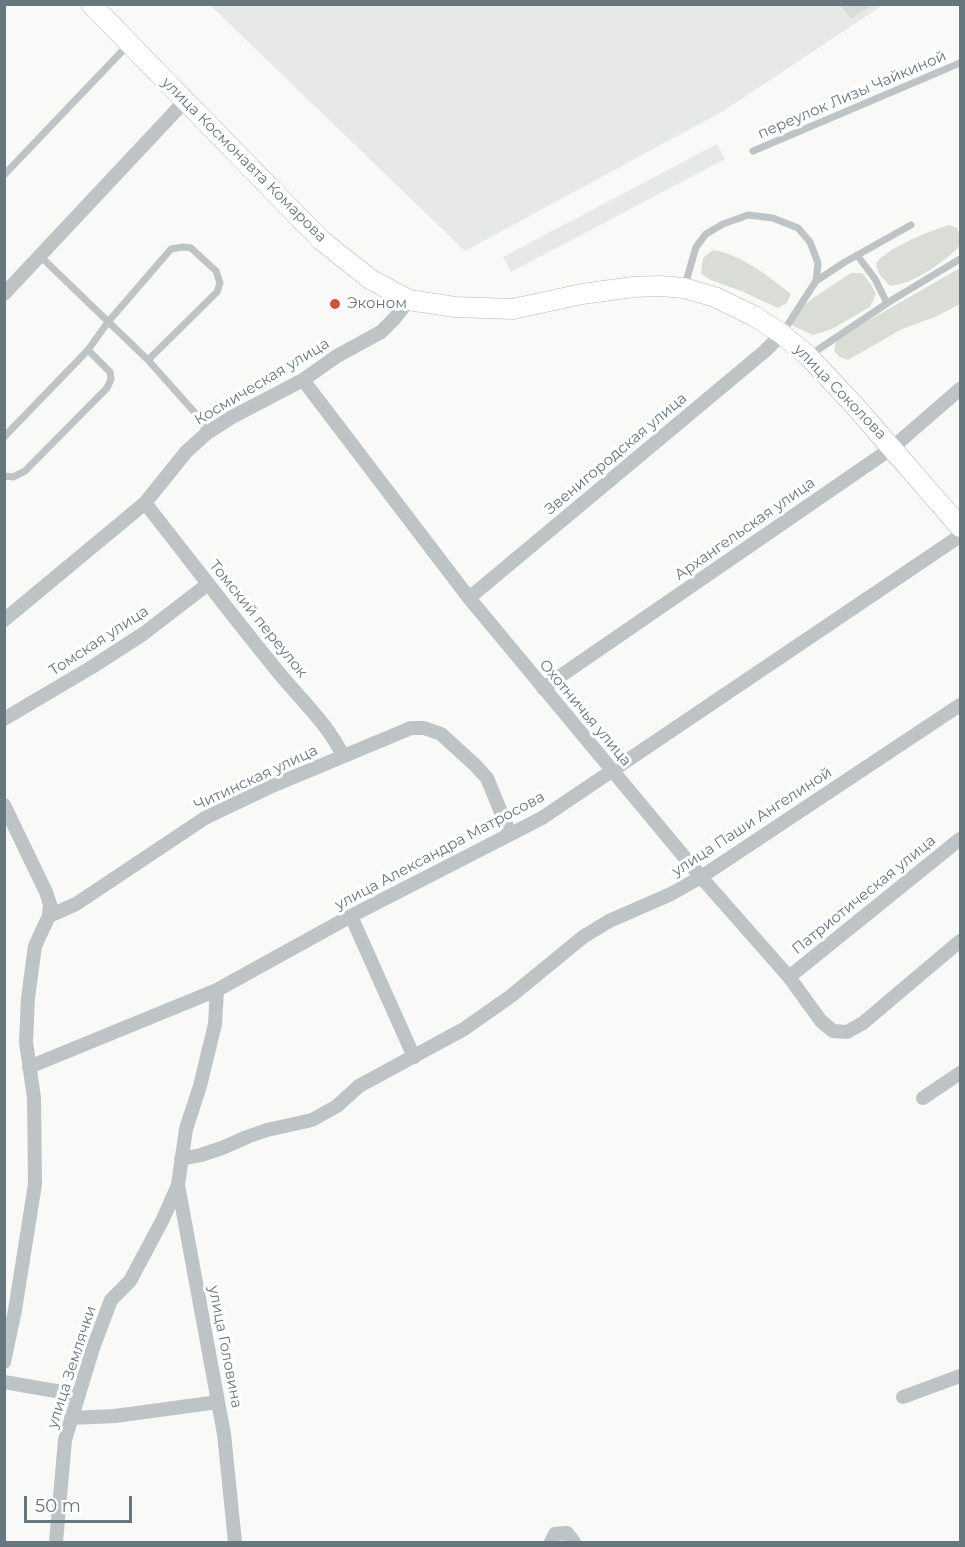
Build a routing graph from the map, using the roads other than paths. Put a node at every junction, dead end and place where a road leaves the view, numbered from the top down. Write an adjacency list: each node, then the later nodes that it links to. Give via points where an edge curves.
1 (91, 4): 2 (main road, улица Космонавта Комарова)
2 (129, 44): 4 (main road, улица Космонавта Комарова); 6 (lane)
3 (960, 63): 5 (lane, переулок Лизы Чайкиной)
4 (185, 101): 9 (street); 14 (main road, улица Космонавта Комарова, via 321,240 369,279)
5 (753, 151)
6 (4, 175)
7 (911, 225): 8 (lane)
8 (857, 255): 11 (lane); 15 (lane)
9 (40, 256): 13 (street); 16 (lane)
10 (960, 259): 15 (lane)
11 (816, 281): 12 (lane, via 818,263 810,242 798,228 773,218 748,215 706,234 696,247); 17 (lane)
12 (684, 288): 14 (main road, улица Соколова, via 633,287 513,309 455,307); 17 (main road, улица Соколова, via 725,302)
13 (4, 294)
14 (409, 300): 21 (street, Космическая улица, via 381,332)
15 (887, 303): 19 (lane)
16 (108, 322): 18 (lane); 20 (lane); 20 (lane, via 171,249 191,248 216,271 220,283 217,292)
17 (782, 334): 19 (main road, улица Соколова); 31 (street, Звенигородская улица)
18 (88, 350): 24 (lane); 26 (lane, via 110,372 107,388 25,471 13,477)
19 (808, 356): 25 (main road, улица Соколова)
20 (148, 360): 23 (lane, via 197,415)
21 (303, 380): 23 (street, Космическая улица); 31 (street, Охотничья улица)
22 (960, 389): 25 (street, Архангельская улица)
23 (207, 433): 27 (street, Космическая улица, via 186,452)
24 (4, 437)
25 (892, 448): 28 (main road, улица Соколова); 33 (street, Архангельская улица)
26 (4, 476)
27 (145, 503): 30 (street, Томский переулок); 32 (street, Космическая улица)
28 (960, 527)
29 (960, 537): 37 (street, улица Александра Матросова)
30 (208, 584): 35 (street, Томская улица, via 101,662); 36 (street, Томский переулок, via 325,725)
31 (469, 598): 33 (street, Охотничья улица)
32 (4, 620)
33 (543, 688): 37 (street, Охотничья улица)
34 (960, 705): 41 (street, улица Паши Ангелиной)
35 (4, 719)
36 (343, 756): 39 (street, Читинская улица, via 411,728 441,734 487,778); 42 (street, Читинская улица, via 205,819 76,904)
37 (612, 771): 39 (street, улица Александра Матросова, via 542,818); 41 (street, Охотничья улица)
38 (4, 805): 42 (street, via 46,892)
39 (510, 834): 43 (street, улица Александра Матросова)
40 (960, 839): 45 (street, Патриотическая улица)
41 (701, 877): 45 (street, Охотничья улица); 47 (street, улица Паши Ангелиной, via 583,937 511,996)
42 (49, 916): 48 (street, via 35,946 28,998)
43 (351, 916): 46 (street, улица Александра Матросова); 47 (street)
44 (960, 941): 45 (street, Охотничья улица, via 863,1023 847,1032 833,1031 821,1022)
45 (789, 977)
46 (217, 990): 48 (street, улица Александра Матросова); 51 (street, улица Головина, via 215,1024)
47 (414, 1057): 51 (street, улица Паши Ангелиной, via 359,1086 337,1106 312,1120 267,1130)
48 (29, 1067): 53 (street, via 34,1098 35,1184)
49 (960, 1072): 50 (street)
50 (923, 1098)
51 (181, 1159): 52 (street, улица Головина)
52 (178, 1185): 56 (street, улица Землячки, via 130,1281 111,1300); 58 (street, улица Головина)
53 (4, 1362)
54 (960, 1376): 57 (street)
55 (4, 1382): 56 (street)
56 (79, 1395): 59 (street, улица Землячки)
57 (903, 1396)
58 (218, 1401): 59 (street, via 115,1416); 61 (street, улица Головина)
59 (71, 1418): 60 (street, улица Землячки, via 65,1440)
60 (56, 1542)
61 (235, 1542)
62 (551, 1542): 63 (street, via 555,1534 567,1533)
63 (574, 1542)

